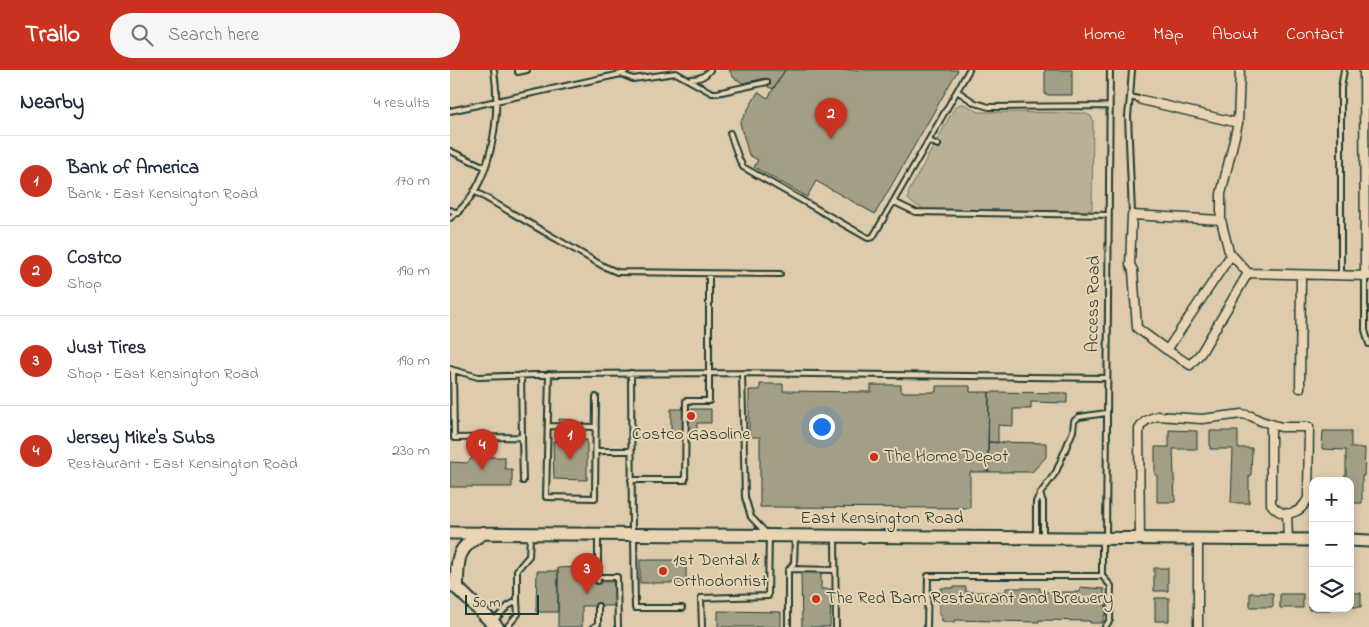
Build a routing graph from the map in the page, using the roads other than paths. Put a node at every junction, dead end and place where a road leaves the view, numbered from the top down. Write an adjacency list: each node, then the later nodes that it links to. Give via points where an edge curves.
1 (494, 70): 20 (lane)
2 (518, 70): 3 (lane)
3 (527, 70)
4 (627, 70): 13 (lane)
5 (678, 70): 14 (lane)
6 (710, 70): 14 (lane, via 699,79)
7 (969, 70): 17 (lane)
8 (1110, 70): 21 (lane, Access Road)
9 (1132, 70): 18 (lane)
10 (1240, 70): 23 (street)
11 (1344, 70): 42 (lane, via 1341,88)
12 (1364, 70): 16 (street)
13 (620, 72): 14 (lane, via 633,79 669,73); 20 (lane)
14 (686, 77): 15 (lane, via 712,93)
15 (767, 82)
16 (1367, 86): 43 (street)
17 (957, 92): 21 (lane, via 975,103 990,107); 25 (lane)
18 (1130, 97): 19 (lane); 33 (lane)
19 (1142, 100): 23 (street)
20 (496, 101): 22 (lane); 28 (lane, via 494,136)
21 (1110, 106): 34 (lane, Access Road)
22 (450, 111)
23 (1238, 123): 36 (street, via 1221,194)
24 (730, 133): 30 (lane, via 743,167 868,238 873,237)
25 (929, 141): 26 (lane); 30 (lane)
26 (938, 146)
27 (450, 151): 28 (lane)
28 (486, 167): 29 (lane)
29 (474, 191): 32 (lane); 38 (lane, via 617,272)
30 (894, 202): 34 (lane, via 914,212)
31 (450, 210): 32 (lane)
32 (458, 213): 35 (lane)
33 (1132, 215): 36 (street); 45 (street, via 1130,264 1137,328)
34 (1109, 216): 52 (lane, Access Road)
35 (450, 218)
36 (1221, 220): 37 (street)
37 (1231, 255): 40 (street); 45 (street)
38 (709, 274): 39 (lane); 48 (lane)
39 (780, 274)
40 (1248, 274): 41 (street); 45 (street, via 1190,366)
41 (1301, 276): 42 (street); 53 (street)
42 (1341, 276): 43 (street)
43 (1367, 276): 44 (lane, via 1365,330)
44 (1369, 344)
45 (1167, 350)
46 (451, 369): 51 (lane, via 478,377); 59 (lane, via 454,438)
47 (630, 373): 48 (lane); 50 (lane); 61 (lane)
48 (709, 373): 49 (lane); 62 (lane, via 709,400 686,401 685,480)
49 (742, 373): 52 (lane); 70 (lane, via 745,497 751,517)
50 (549, 374): 51 (lane); 57 (lane)
51 (521, 375): 59 (lane)
52 (1106, 378): 55 (lane, Access Road)
53 (1300, 388)
54 (596, 397): 58 (lane)
55 (1106, 413): 73 (lane, via 1079,417 1074,421 1056,472 1036,502); 74 (lane, Access Road)
56 (1271, 425): 64 (street, via 1271,504); 64 (street, via 1309,427 1308,498 1302,508); 75 (street, via 1242,414 1202,419 1158,416 1146,421 1139,429)
57 (548, 426): 58 (lane); 60 (lane, via 546,497 596,498)
58 (596, 427): 60 (lane)
59 (522, 437): 63 (lane)
60 (596, 451): 61 (lane)
61 (631, 451): 62 (lane)
62 (631, 480): 69 (lane)
63 (523, 482)
64 (1287, 514): 77 (street)
65 (483, 533): 66 (main road, East Kensington Road); 67 (main road, East Kensington Road); 84 (main road, via 464,546)
66 (450, 534)
67 (530, 534): 68 (main road, East Kensington Road); 85 (lane, via 529,556 517,570)
68 (598, 534): 69 (main road, East Kensington Road); 92 (lane, via 598,579 617,577)
69 (633, 535): 70 (main road, East Kensington Road); 87 (lane, via 635,608)
70 (769, 536): 71 (main road, East Kensington Road); 93 (lane, via 768,596 701,598)
71 (795, 536): 72 (main road, East Kensington Road); 81 (lane, via 794,563)
72 (835, 536): 73 (main road, East Kensington Road); 82 (lane)
73 (1040, 538): 74 (main road, East Kensington Road)
74 (1104, 538): 75 (main road, East Kensington Road); 83 (lane, Access Road)
75 (1140, 539): 76 (main road, East Kensington Road)
76 (1198, 539): 77 (main road, East Kensington Road); 98 (street)
77 (1288, 540): 78 (main road, East Kensington Road)
78 (1309, 540)
79 (1354, 540): 80 (main road)
80 (1369, 540)
81 (790, 569): 82 (lane); 94 (lane)
82 (835, 570): 95 (lane)
83 (1102, 576): 96 (lane, via 928,576); 97 (lane, via 1111,586 1110,620)
84 (453, 585): 88 (main road)
85 (517, 601): 88 (lane, via 508,606); 90 (lane, via 518,614)
86 (598, 606): 89 (lane)
87 (682, 608)
88 (495, 625)
89 (596, 625): 91 (lane)
90 (507, 627)
91 (603, 627)
92 (618, 627)
93 (702, 627)
94 (788, 627)
95 (836, 627)
96 (927, 627)
97 (1105, 627)
98 (1198, 627)

